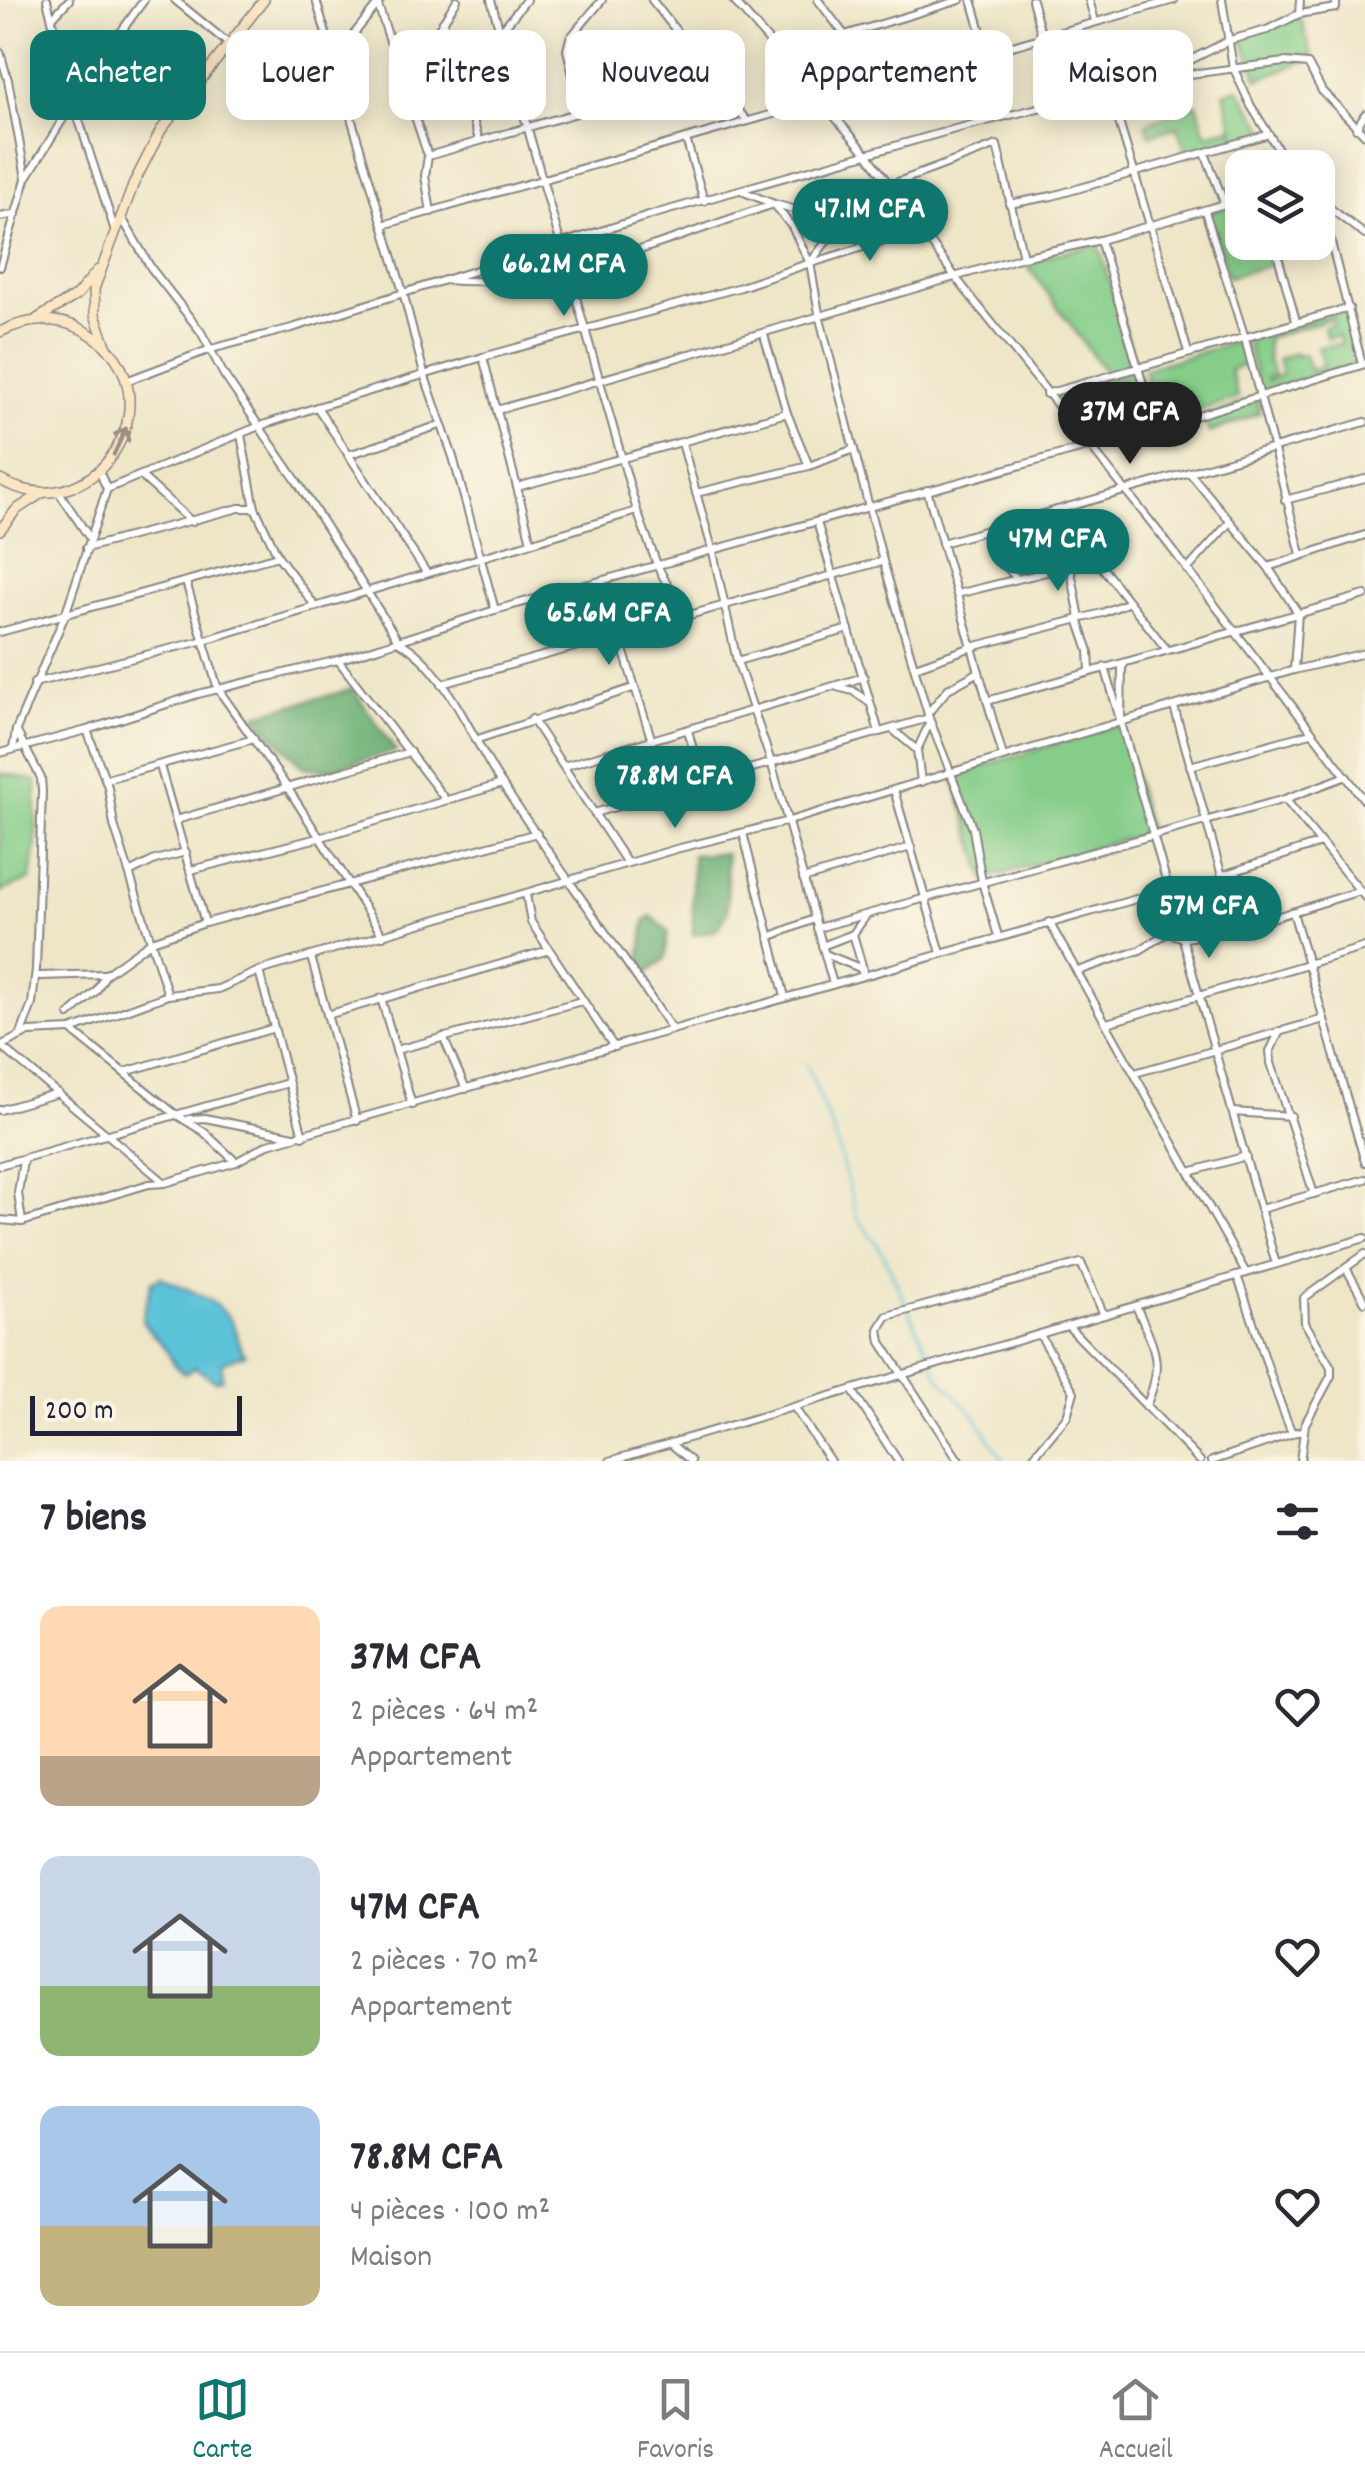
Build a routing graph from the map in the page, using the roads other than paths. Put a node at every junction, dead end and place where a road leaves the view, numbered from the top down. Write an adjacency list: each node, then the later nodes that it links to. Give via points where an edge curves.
1 (47, 0): 24 (street)
2 (69, 0): 24 (street)
3 (144, 0): 28 (street)
4 (175, 0): 45 (street)
5 (264, 0): 29 (street)
6 (316, 0): 30 (street)
7 (457, 0): 25 (street)
8 (491, 0): 34 (street)
9 (526, 0): 35 (street)
10 (602, 0): 36 (street)
11 (652, 0): 37 (street)
12 (733, 0): 43 (street)
13 (818, 0): 38 (street)
14 (960, 0): 39 (street)
15 (972, 0): 40 (street)
16 (1032, 0): 41 (street)
17 (1089, 0): 26 (street)
18 (1174, 0): 26 (street)
19 (1222, 0): 44 (street)
20 (1300, 0): 23 (street)
21 (1336, 0): 23 (street, via 1336,8)
22 (380, 2): 31 (street); 32 (street)
23 (1298, 14): 44 (street)
24 (52, 18): 27 (street)
25 (443, 20): 33 (street); 70 (street)
26 (1095, 21): 42 (street)
27 (55, 30)
28 (121, 30)
29 (240, 30)
30 (325, 30)
31 (358, 30)
32 (389, 30)
33 (437, 30)
34 (499, 30)
35 (502, 30)
36 (577, 30)
37 (674, 30)
38 (841, 30)
39 (858, 30)
40 (981, 30)
41 (1039, 30)
42 (1062, 30)
43 (765, 35)
44 (1230, 40): 48 (street); 49 (street)
45 (226, 42)
46 (226, 48): 88 (street, via 161,130)
47 (0, 52): 51 (street)
48 (1193, 58)
49 (1233, 67): 50 (street); 66 (street, via 1308,64); 67 (street)
50 (1193, 73)
51 (4, 81): 76 (street)
52 (1033, 110): 74 (street)
53 (1365, 114): 66 (street)
54 (566, 115): 65 (street)
55 (765, 116): 64 (street)
56 (745, 118): 64 (street)
57 (62, 120): 76 (street)
58 (79, 120): 94 (street)
59 (352, 120): 91 (street)
60 (417, 120): 73 (street)
61 (526, 120): 65 (street)
62 (837, 120): 74 (street)
63 (1119, 120): 75 (street)
64 (748, 121): 69 (street)
65 (528, 126): 70 (street); 77 (street)
66 (1356, 128): 68 (street)
67 (1269, 134): 71 (street); 72 (street)
68 (1365, 135)
69 (686, 139): 77 (street); 80 (street)
70 (479, 140): 73 (street)
71 (1279, 150)
72 (1205, 153): 75 (street); 83 (street)
73 (428, 156): 85 (street)
74 (868, 156): 78 (street); 79 (street)
75 (1136, 172): 82 (street); 92 (street)
76 (26, 179): 87 (street)
77 (543, 180): 85 (street); 97 (street)
78 (890, 185): 82 (street, via 998,146); 93 (street)
79 (742, 191): 80 (street); 81 (street)
80 (704, 201): 97 (street)
81 (774, 204): 90 (street); 101 (street); 104 (street)
82 (1010, 204): 98 (street)
83 (1225, 205): 84 (street)
84 (1205, 210): 92 (street); 115 (street)
85 (431, 212): 91 (street)
86 (1335, 213): 95 (street)
87 (16, 214): 89 (street); 102 (street)
88 (120, 215): 94 (street); 117 (street)
89 (0, 217)
90 (833, 220): 93 (street); 101 (street, via 832,234)
91 (383, 224): 107 (street)
92 (1152, 226): 96 (street); 118 (street)
93 (919, 230): 101 (street); 105 (street)
94 (115, 231): 103 (street)
95 (1365, 236)
96 (1100, 240): 98 (street); 121 (street)
97 (561, 244): 104 (street); 106 (street)
98 (1024, 257): 105 (street)
99 (1279, 260): 111 (street)
100 (1335, 260): 108 (street)
101 (810, 263): 109 (street); 113 (street)
102 (0, 267)
103 (100, 268): 110 (street, via 77,295); 116 (street, via 95,315)
104 (568, 270): 106 (street, via 496,282); 113 (street)
105 (956, 278): 109 (street); 125 (street)
106 (444, 279): 107 (street)
107 (403, 292): 117 (street); 122 (street)
108 (1348, 308): 111 (street); 120 (street)
109 (820, 318): 114 (street); 138 (street)
110 (35, 320): 112 (street); 116 (street, via 73,325)
111 (1296, 321): 115 (street)
112 (0, 332)
113 (586, 332): 119 (street); 124 (street)
114 (764, 334): 124 (street); 129 (street)
115 (1244, 335): 118 (street); 126 (street)
116 (107, 348): 123 (street)
117 (211, 349): 123 (street); 132 (street)
118 (1188, 352): 121 (street)
119 (483, 358): 122 (street); 128 (street)
120 (1364, 364): 126 (street)
121 (1139, 367): 125 (street); 133 (street)
122 (424, 374): 127 (street); 131 (street)
123 (126, 382): 142 (street, one-way to 123, via 123,438)
124 (602, 382): 128 (street); 140 (street)
125 (1046, 394): 136 (street)
126 (1258, 394): 133 (street); 137 (street)
127 (317, 407): 132 (street); 139 (street)
128 (497, 410): 147 (street)
129 (787, 413): 135 (street); 141 (street)
130 (1365, 422): 137 (street)
131 (440, 425): 139 (street); 174 (street)
132 (257, 427): 134 (street); 186 (street)
133 (1156, 428): 136 (street)
134 (241, 435): 144 (street); 156 (street)
135 (682, 442): 140 (street); 153 (street)
136 (1090, 445): 150 (street); 151 (street)
137 (1272, 447): 143 (street); 154 (street)
138 (854, 450): 141 (street); 155 (street)
139 (348, 455): 181 (street)
140 (622, 458): 147 (street); 157 (street)
141 (808, 466): 153 (street)
142 (99, 472): 148 (street); 149 (street)
143 (1189, 472): 151 (street); 162 (street)
144 (141, 476): 148 (street); 160 (street)
145 (1365, 479): 154 (street)
146 (0, 480): 152 (street)
147 (517, 487): 168 (street)
148 (107, 489): 167 (street)
149 (58, 490): 152 (street); 167 (street)
150 (927, 490): 155 (street); 169 (street)
151 (1124, 490): 158 (street); 180 (street)
152 (44, 492): 163 (street)
153 (696, 493): 171 (street)
154 (1286, 500): 172 (street)
155 (871, 505): 161 (street); 176 (street)
156 (255, 508): 160 (street); 173 (street)
157 (637, 511): 168 (street); 177 (street)
158 (1061, 516): 159 (street); 165 (street); 175 (street)
159 (1027, 521): 164 (street); 165 (street)
160 (192, 522): 170 (street)
161 (817, 522): 171 (street); 182 (street)
162 (1230, 522): 179 (street); 180 (street)
163 (0, 530)
164 (988, 530): 169 (street); 183 (street)
165 (1053, 535): 178 (street)
166 (1365, 535): 172 (street)
167 (90, 538): 170 (street)
168 (530, 541): 174 (street)
169 (942, 543): 187 (street)
170 (86, 548): 194 (street)
171 (713, 552): 177 (street); 191 (street)
172 (1301, 554): 179 (street)
173 (278, 556): 184 (street); 190 (street)
174 (478, 558): 181 (street); 192 (street)
175 (1095, 560): 178 (street); 189 (street)
176 (883, 561): 182 (street); 211 (street)
177 (658, 567): 185 (street); 196 (street)
178 (1069, 567): 183 (street); 197 (street)
179 (1268, 567): 193 (street)
180 (1187, 570): 199 (street)
181 (426, 572): 186 (street)
182 (833, 575): 191 (street); 195 (street)
183 (1017, 579): 187 (street)
184 (186, 582): 194 (street); 203 (street)
185 (602, 583): 192 (street); 201 (street)
186 (368, 589): 190 (street); 204 (street)
187 (957, 594): 205 (street)
188 (1365, 595): 193 (street)
189 (1130, 602): 197 (street); 206 (street)
190 (315, 606): 203 (street)
191 (724, 606): 196 (street); 209 (street)
192 (495, 610): 204 (street)
193 (1298, 613): 199 (street); 213 (street)
194 (64, 615): 200 (street); 218 (street)
195 (845, 616): 198 (street); 202 (street)
196 (685, 618): 201 (street)
197 (1079, 619): 205 (street); 215 (street)
198 (849, 630): 202 (street); 216 (street)
199 (1234, 630): 206 (street); 217 (street)
200 (0, 632)
201 (619, 636): 219 (street); 220 (street)
202 (825, 636): 209 (street)
203 (201, 640): 218 (street); 222 (street)
204 (398, 642): 208 (street); 219 (street, via 419,654)
205 (972, 647): 211 (street); 214 (street)
206 (1166, 650): 210 (street)
207 (1365, 653): 213 (street)
208 (338, 660): 222 (street); 242 (street)
209 (737, 660): 226 (street)
210 (1126, 661): 212 (street); 229 (street)
211 (915, 667): 227 (street)
212 (1105, 667): 215 (street); 229 (street)
213 (1294, 670): 217 (street)
214 (979, 672): 223 (street); 227 (street, via 948,689)
215 (1090, 672): 223 (street)
216 (864, 677): 221 (street); 224 (street)
217 (1273, 678): 225 (street); 235 (street)
218 (34, 683): 231 (street)
219 (442, 684): 237 (street)
220 (632, 688): 228 (street); 238 (street)
221 (829, 688): 224 (street, via 854,690); 226 (street)
222 (218, 689): 232 (street); 236 (street)
223 (987, 701): 244 (street)
224 (871, 704): 234 (street)
225 (1174, 707): 229 (street); 248 (street)
226 (752, 712): 233 (street); 245 (street)
227 (929, 717): 230 (street); 241 (street); 249 (street)
228 (532, 720): 237 (street); 247 (street)
229 (1121, 722): 244 (street); 266 (street)
230 (892, 729): 234 (street); 241 (street)
231 (16, 730): 239 (street); 240 (street)
232 (87, 730): 239 (street); 251 (street)
233 (688, 730): 238 (street); 254 (street)
234 (879, 732): 245 (street)
235 (1311, 733): 248 (street); 250 (street)
236 (254, 739): 246 (street); 255 (street)
237 (475, 740): 253 (street)
238 (652, 740): 247 (street)
239 (23, 746): 240 (street); 321 (street, via 41,778 43,838 34,986)
240 (13, 750): 243 (street)
241 (918, 750): 252 (street)
242 (410, 752): 255 (street); 257 (street)
243 (0, 754)
244 (1002, 756): 249 (street)
245 (772, 765): 254 (street); 263 (street)
246 (160, 766): 251 (street); 261 (street)
247 (564, 766): 260 (street)
248 (1190, 766): 262 (street)
249 (950, 774): 252 (street); 277 (street, via 977,842)
250 (1345, 777): 258 (street); 259 (street)
251 (105, 779): 273 (street)
252 (921, 782): 256 (street)
253 (502, 784): 257 (street); 264 (street)
254 (702, 784): 260 (street)
255 (288, 788): 261 (street); 267 (street)
256 (894, 790): 263 (street); 269 (street)
257 (445, 798): 267 (street)
258 (1285, 799): 262 (street); 268 (street)
259 (1365, 801)
260 (594, 814): 271 (street)
261 (176, 820): 270 (street)
262 (1208, 820): 266 (street); 274 (street)
263 (789, 821): 265 (street); 275 (street)
264 (537, 833): 276 (street); 278 (street)
265 (743, 833): 271 (street); 293 (street)
266 (1154, 835): 277 (street); 279 (street)
267 (318, 838): 272 (street); 278 (street)
268 (1322, 843): 274 (street); 281 (street)
269 (910, 848): 275 (street); 282 (street)
270 (186, 852): 272 (street); 273 (street)
271 (627, 863): 276 (street)
272 (191, 870): 287 (street)
273 (130, 872): 295 (street)
274 (1224, 876): 289 (street)
275 (803, 879): 285 (street)
276 (568, 881): 280 (street); 319 (street)
277 (982, 882): 282 (street); 292 (street)
278 (348, 885): 287 (street); 291 (street)
279 (1168, 890): 286 (street); 294 (street)
280 (526, 894): 291 (street); 297 (street, via 531,922)
281 (1362, 894): 283 (street)
282 (925, 899): 284 (street); 299 (street)
283 (1293, 912): 289 (street); 301 (street)
284 (866, 915): 288 (street); 290 (street)
285 (814, 919): 288 (street); 293 (street)
286 (1049, 922): 292 (street); 302 (street)
287 (206, 923): 295 (street)
288 (817, 928): 298 (street)
289 (1237, 928): 294 (street)
290 (853, 934): 298 (street); 305 (street)
291 (383, 936): 300 (street)
292 (998, 936): 299 (street)
293 (769, 937): 310 (street)
294 (1184, 938): 302 (street, via 1167,933 1140,950); 309 (street)
295 (152, 941): 304 (street); 308 (street)
296 (1365, 946): 301 (street)
297 (549, 950): 311 (street); 312 (street)
298 (824, 950): 305 (street); 307 (street)
299 (940, 953): 305 (street)
300 (311, 957): 303 (street); 313 (street)
301 (1308, 963): 309 (street); 315 (street)
302 (1078, 971): 316 (street)
303 (259, 972): 308 (street, via 206,992); 317 (street)
304 (106, 974): 306 (street); 314 (street)
305 (864, 975): 307 (street)
306 (40, 976)
307 (833, 984): 310 (street)
308 (168, 994): 318 (street)
309 (1200, 996): 316 (street); 326 (street)
310 (786, 997): 319 (street)
311 (382, 998): 313 (street); 325 (street)
312 (582, 1001): 322 (street); 324 (street)
313 (327, 1014): 338 (street)
314 (69, 1016)
315 (1324, 1019): 320 (street); 344 (street)
316 (1107, 1023): 328 (street)
317 (272, 1028): 327 (street); 329 (street)
318 (71, 1030): 321 (street); 327 (street)
319 (672, 1030): 324 (street)
320 (1280, 1031): 326 (street); 336 (street, via 1270,1056)
321 (20, 1034): 323 (street)
322 (443, 1037): 325 (street); 330 (street)
323 (0, 1046): 331 (street)
324 (614, 1047): 330 (street)
325 (396, 1050): 332 (street)
326 (1215, 1050): 328 (street); 334 (street)
327 (124, 1072): 335 (street)
328 (1135, 1073): 347 (street)
329 (288, 1082): 335 (street); 340 (street)
330 (466, 1090): 332 (street)
331 (58, 1092): 333 (street); 339 (street)
332 (412, 1105): 338 (street)
333 (0, 1110)
334 (1233, 1112): 336 (street); 341 (street)
335 (175, 1114): 337 (street); 339 (street)
336 (1290, 1116): 351 (street)
337 (188, 1120): 340 (street); 343 (street)
338 (357, 1121): 340 (street)
339 (107, 1134): 342 (street); 346 (street)
340 (301, 1136): 343 (street)
341 (1246, 1156): 347 (street); 352 (street)
342 (23, 1160): 345 (street); 354 (street)
343 (236, 1162): 349 (street)
344 (1365, 1162)
345 (0, 1166)
346 (148, 1170): 349 (street); 350 (street)
347 (1190, 1172): 359 (street)
348 (1365, 1179): 351 (street)
349 (165, 1183): 350 (street)
350 (150, 1184): 354 (street)
351 (1314, 1194): 352 (street)
352 (1261, 1209): 357 (street)
353 (0, 1220): 354 (street)
354 (22, 1222)
355 (1365, 1238): 357 (street)
356 (1365, 1254): 358 (street)
357 (1276, 1264): 359 (street)
358 (1346, 1268): 360 (street); 369 (street, via 1304,1298 1305,1323 1331,1376)
359 (1241, 1275): 361 (street); 370 (street)
360 (1365, 1302)
361 (1136, 1306): 362 (street); 367 (street, via 1158,1377)
362 (1104, 1315): 363 (street); 365 (street, via 1081,1263 887,1316 878,1335)
363 (1068, 1326): 364 (street); 367 (street)
364 (1040, 1335): 365 (street); 377 (street, via 1074,1392 1067,1416)
365 (901, 1376): 366 (street); 372 (street)
366 (852, 1390): 368 (street); 376 (street)
367 (1146, 1406): 378 (street)
368 (794, 1407): 371 (street); 375 (street)
369 (1302, 1431): 370 (street); 380 (street)
370 (1292, 1434): 379 (street)
371 (670, 1443): 373 (street); 374 (street)
372 (957, 1460)
373 (610, 1461)
374 (691, 1461)
375 (830, 1461)
376 (898, 1461)
377 (1030, 1461)
378 (1200, 1461)
379 (1212, 1461)
380 (1300, 1461)

